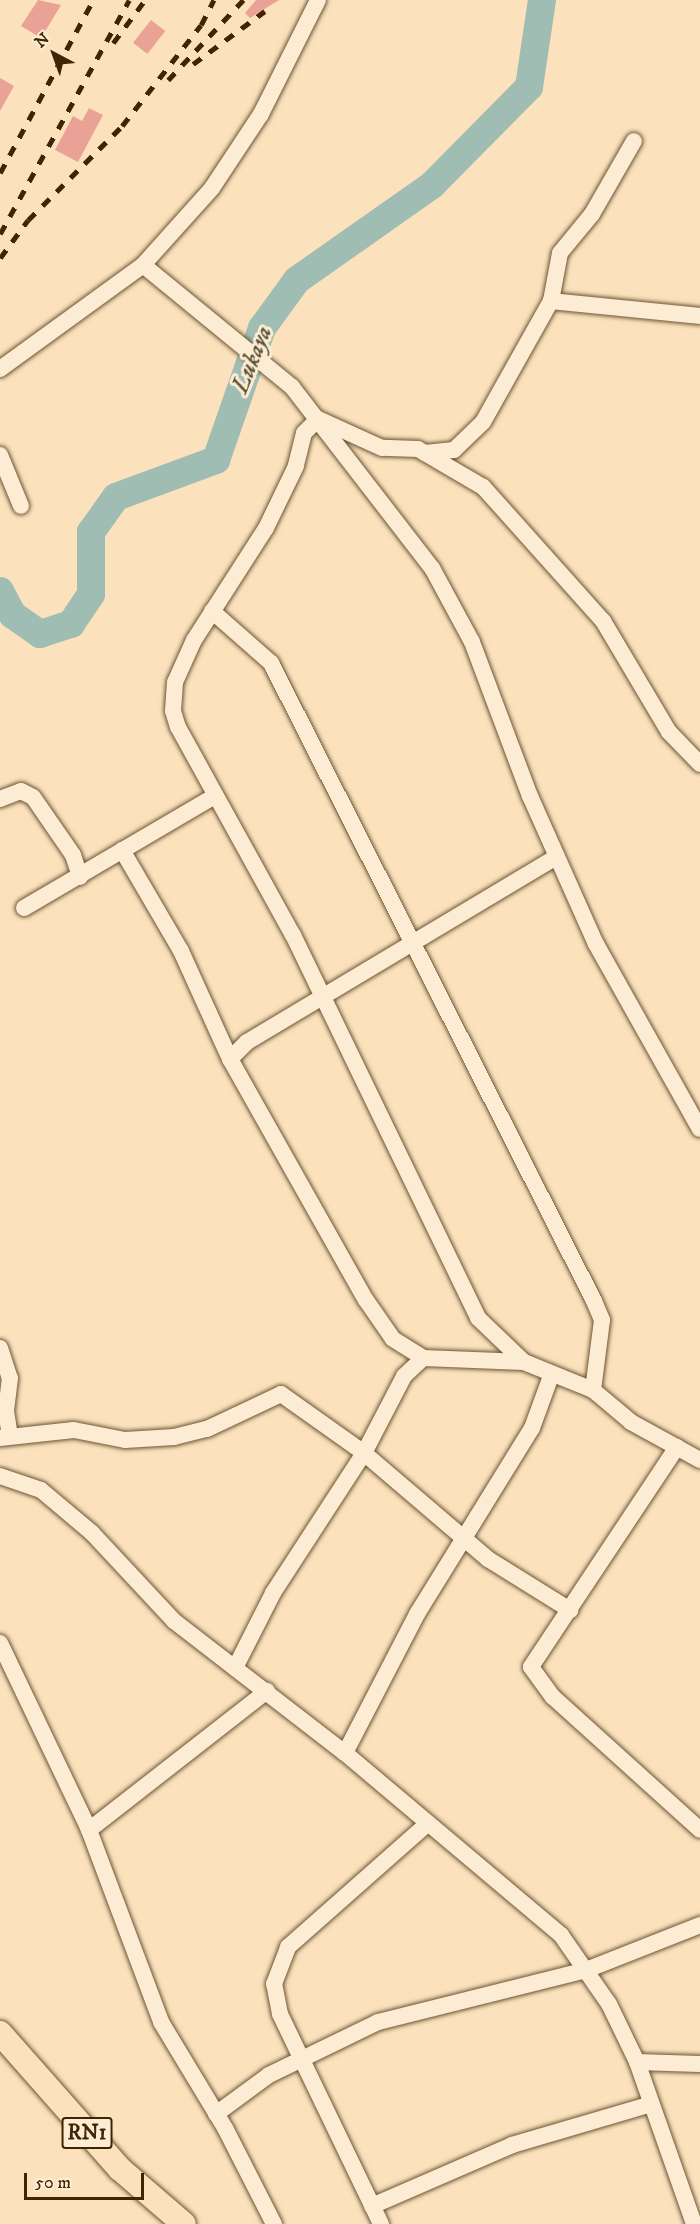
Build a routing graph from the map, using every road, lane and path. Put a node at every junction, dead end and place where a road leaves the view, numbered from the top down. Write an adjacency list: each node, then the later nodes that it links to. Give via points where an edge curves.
1 (318, 0): 3 (street, via 261,114 212,188)
2 (634, 141): 4 (street, via 592,214 560,253)
3 (143, 265): 6 (street); 7 (street, via 266,364)
4 (551, 301): 5 (street); 8 (street, via 483,422 454,450)
5 (700, 316)
6 (0, 369)
7 (318, 419): 8 (street, via 382,448); 11 (street, via 304,433 296,466 266,528); 16 (street, via 432,568 472,642)
8 (425, 453): 12 (street, via 483,487 572,581 603,621 669,732)
9 (0, 455): 10 (street)
10 (21, 507)
11 (212, 611): 13 (street, via 175,682 173,711); 19 (street, via 271,663)
12 (700, 764)
13 (215, 796): 15 (street); 20 (street)
14 (0, 799): 17 (street, via 21,791 33,797 73,855)
15 (122, 850): 17 (street); 21 (street, via 182,951)
16 (555, 858): 19 (street); 22 (street, via 606,963)
17 (80, 877): 18 (street)
18 (24, 908)
19 (412, 945): 20 (street); 27 (street, via 602,1320)
20 (324, 998): 21 (street, via 247,1042); 25 (street, via 478,1318)
21 (230, 1059): 24 (street, via 366,1300 393,1339)
22 (700, 1129)
23 (0, 1348): 28 (street, via 10,1378)
24 (423, 1358): 25 (street); 30 (street, via 399,1384)
25 (524, 1362): 26 (street)
26 (551, 1376): 27 (street); 33 (street, via 532,1428)
27 (593, 1390): 29 (street, via 631,1422)
28 (5, 1437): 30 (street, via 74,1430 125,1440 174,1437 207,1429 281,1394)
29 (677, 1447): 31 (street); 34 (street)
30 (364, 1453): 33 (street); 36 (street, via 273,1593)
31 (700, 1460)
32 (0, 1476): 36 (street, via 41,1490 92,1533 174,1621)
33 (463, 1534): 34 (street, via 488,1559); 38 (street)
34 (570, 1610): 41 (street, via 531,1667 534,1678)
35 (0, 1643): 40 (street)
36 (235, 1668): 37 (street)
37 (267, 1691): 38 (street); 40 (street)
38 (345, 1752): 39 (street)
39 (427, 1824): 43 (street, via 554,1929); 45 (street, via 288,1947 274,1984 280,2014)
40 (88, 1830): 49 (street, via 161,2022)
41 (700, 1830)
42 (700, 1925): 43 (street)
43 (586, 1970): 45 (street, via 378,2022); 46 (street)
44 (0, 2033): 51 (highway, RN1, via 120,2169)
45 (303, 2059): 49 (street, via 269,2075); 50 (street)
46 (637, 2062): 47 (street); 48 (street)
47 (700, 2064)
48 (651, 2104): 50 (street, via 501,2149); 54 (street)
49 (216, 2114): 52 (street)
50 (372, 2206): 53 (street)
51 (184, 2224)
52 (274, 2224)
53 (381, 2224)
54 (694, 2224)

